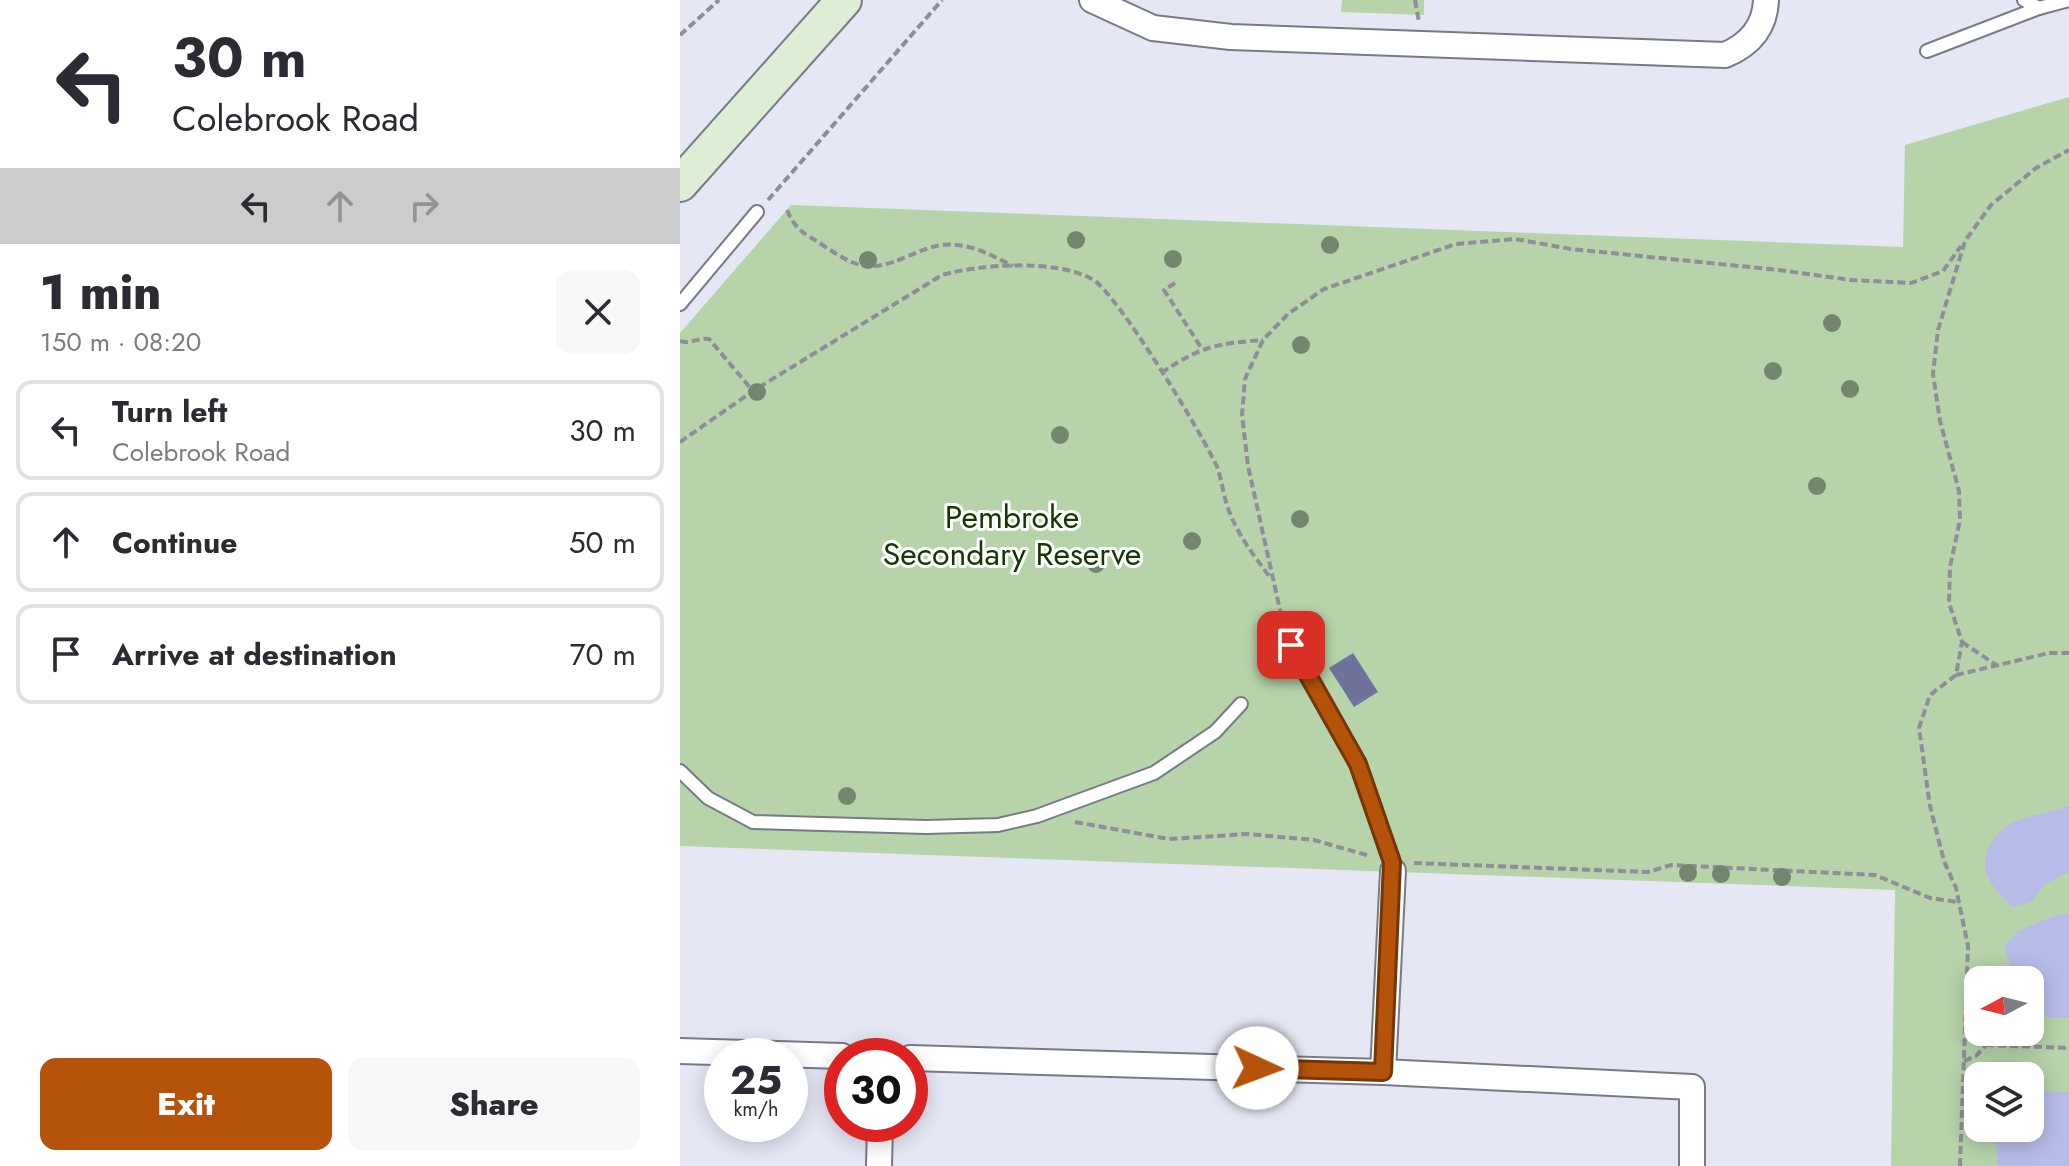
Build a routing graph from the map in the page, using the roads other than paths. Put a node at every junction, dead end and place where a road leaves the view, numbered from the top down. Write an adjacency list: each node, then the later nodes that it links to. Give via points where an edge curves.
1 (844, 0): 8 (main road)
2 (1092, 0): 3 (street, via 1153,28 1231,37 1725,55 1751,41)
3 (1766, 0)
4 (2024, 0): 6 (lane)
5 (2069, 0): 6 (lane)
6 (2039, 8): 7 (lane)
7 (1927, 51)
8 (680, 184)
9 (757, 212): 10 (lane)
10 (680, 304)
11 (1291, 645): 14 (lane, via 1358,764)
12 (1241, 704): 13 (lane, via 1215,732 1154,773 998,825 753,822 708,798)
13 (680, 771)
14 (1392, 866): 18 (street)
15 (680, 1051): 16 (street)
16 (824, 1055)
17 (928, 1059): 18 (street)
18 (1383, 1072): 21 (street, via 1692,1087)
19 (880, 1142): 20 (street)
20 (879, 1166)
21 (1692, 1166)

